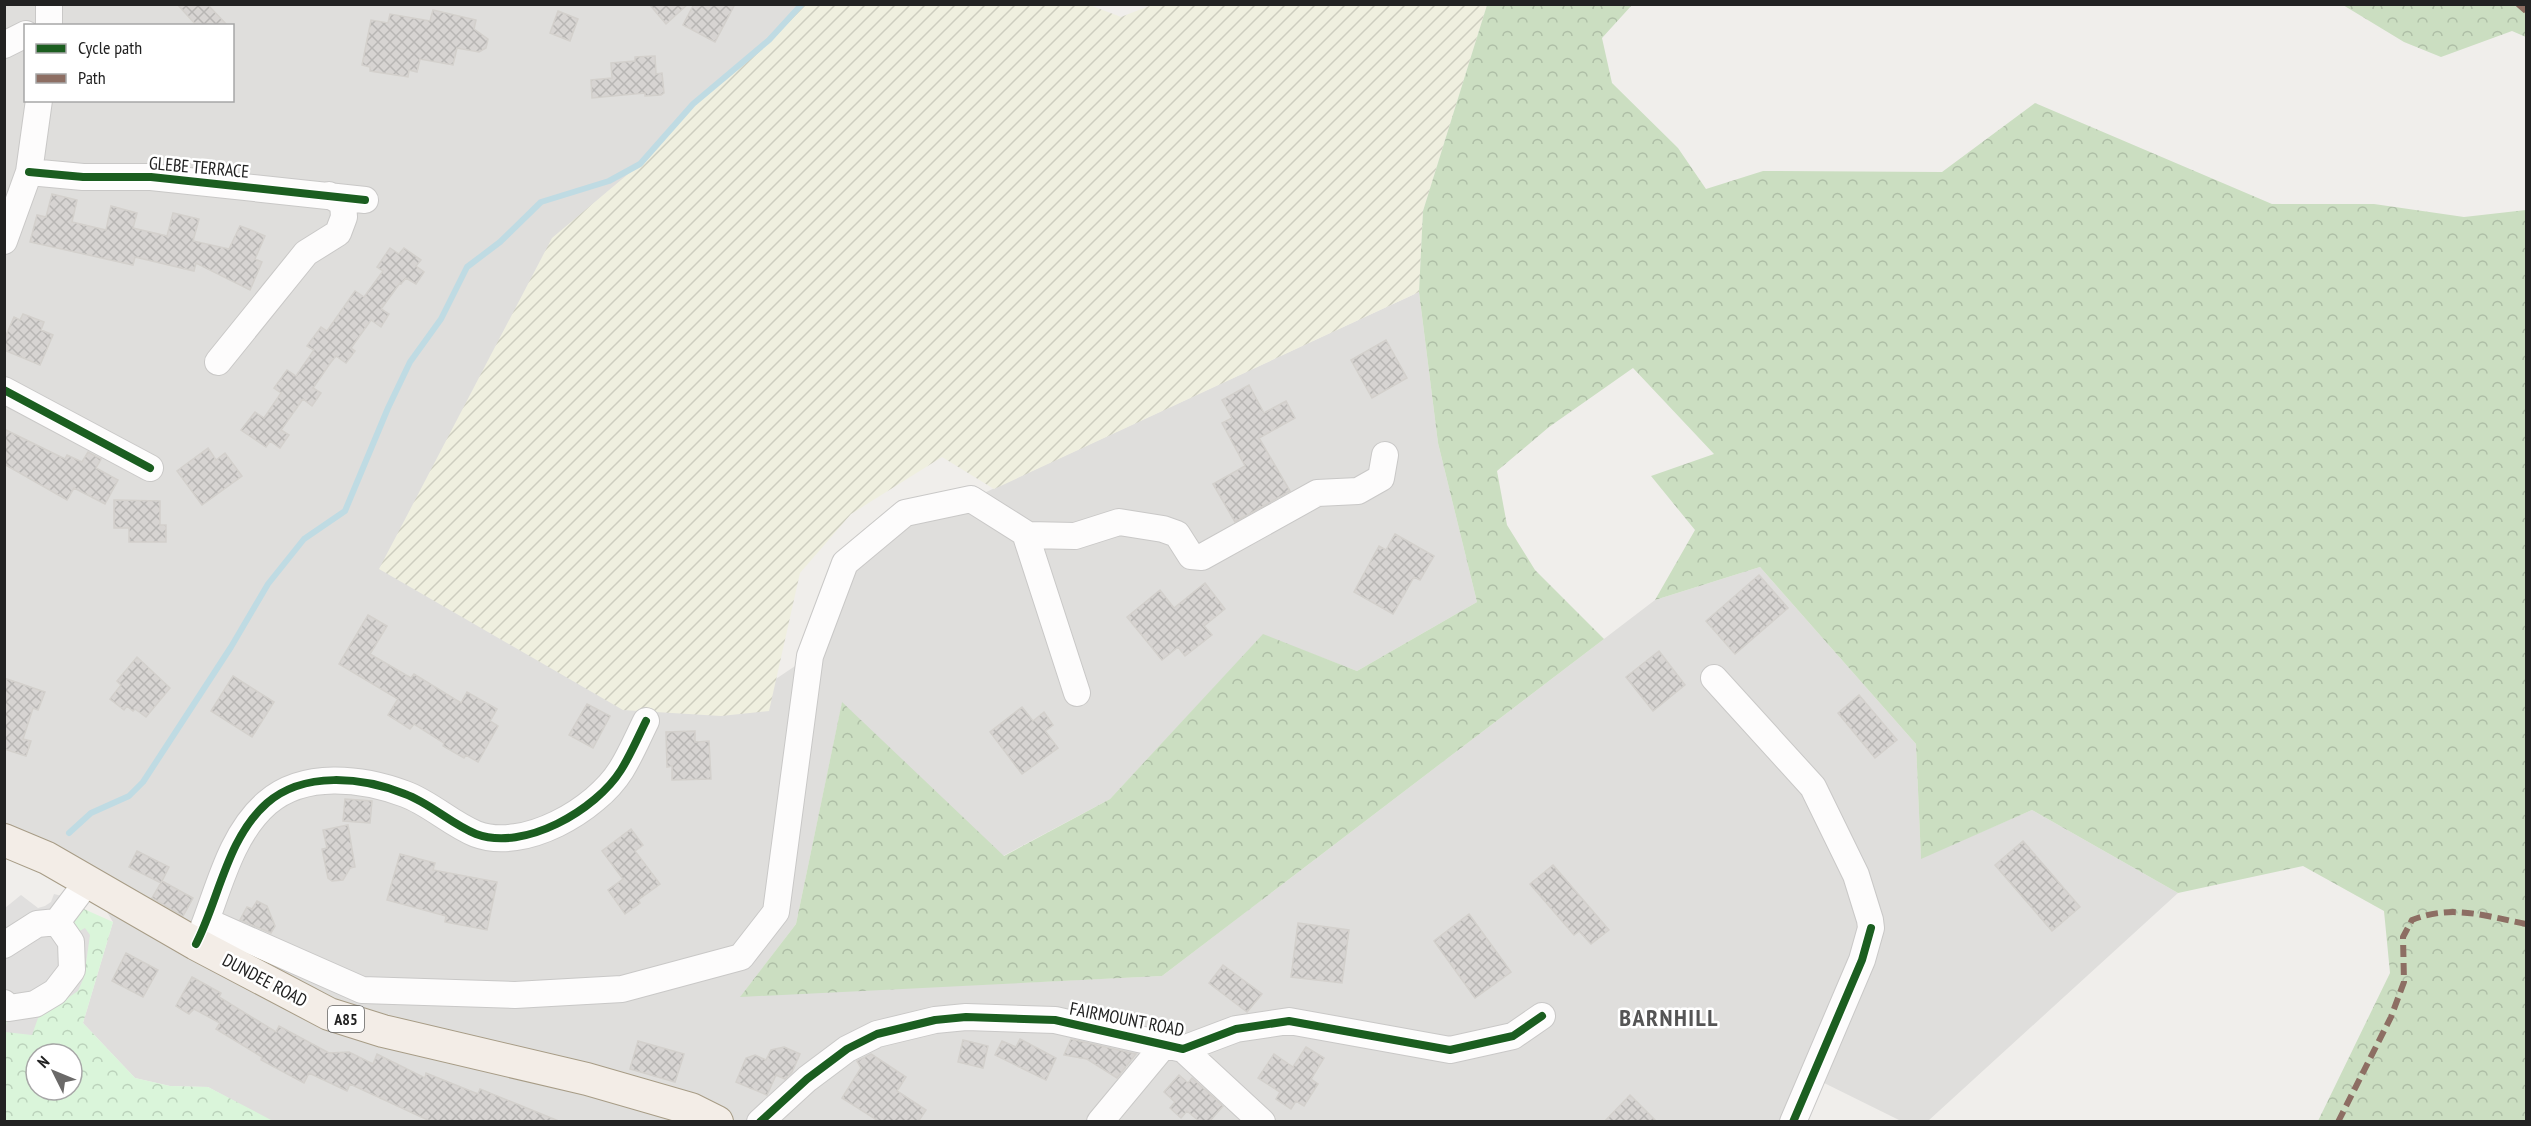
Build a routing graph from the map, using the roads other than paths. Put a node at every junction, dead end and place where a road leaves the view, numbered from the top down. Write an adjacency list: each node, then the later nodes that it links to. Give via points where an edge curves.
1 (24, 35): 2 (street)
2 (4, 45)
3 (39, 102): 4 (street)
4 (29, 172): 5 (street, GLEBE TERRACE, via 151,177); 7 (street)
5 (329, 195): 6 (street, GLEBE TERRACE); 8 (street, via 343,203 344,217 338,233 306,253)
6 (365, 200)
7 (4, 241)
8 (218, 362)
9 (4, 390): 11 (street)
10 (1385, 455): 12 (street, via 1381,478 1358,491 1317,494 1202,557 1191,556 1177,534 1119,522 1075,536)
11 (150, 468)
12 (1025, 533): 14 (street); 19 (street, via 971,499 905,513 845,563 810,656 776,912 741,957 622,989 515,996 362,990)
13 (1714, 678): 28 (street, via 1814,786 1856,875 1871,928 1862,960)
14 (1077, 693)
15 (646, 721): 19 (street, via 620,771 586,807 563,821 519,836 478,835 406,794 366,784 326,779 284,791 266,804 234,850)
16 (4, 840): 17 (main road, DUNDEE ROAD / A85)
17 (88, 881): 18 (street); 19 (main road, DUNDEE ROAD / A85)
18 (57, 922): 20 (street, via 37,924); 21 (street, via 71,942 72,970 55,992 35,1004 9,1008)
19 (201, 933): 25 (main road, DUNDEE ROAD / A85, via 329,1014 383,1031 587,1079 691,1109)
20 (4, 945)
21 (4, 1003)
22 (1542, 1016): 23 (street, FAIRMOUNT ROAD, via 1513,1036 1450,1050 1289,1021 1236,1029)
23 (1174, 1047): 24 (street); 26 (street, FAIRMOUNT ROAD, via 1055,1020 935,1020 878,1034 847,1049); 27 (street)
24 (1251, 1117)
25 (717, 1122)
26 (760, 1122)
27 (1100, 1122)
28 (1793, 1122)

